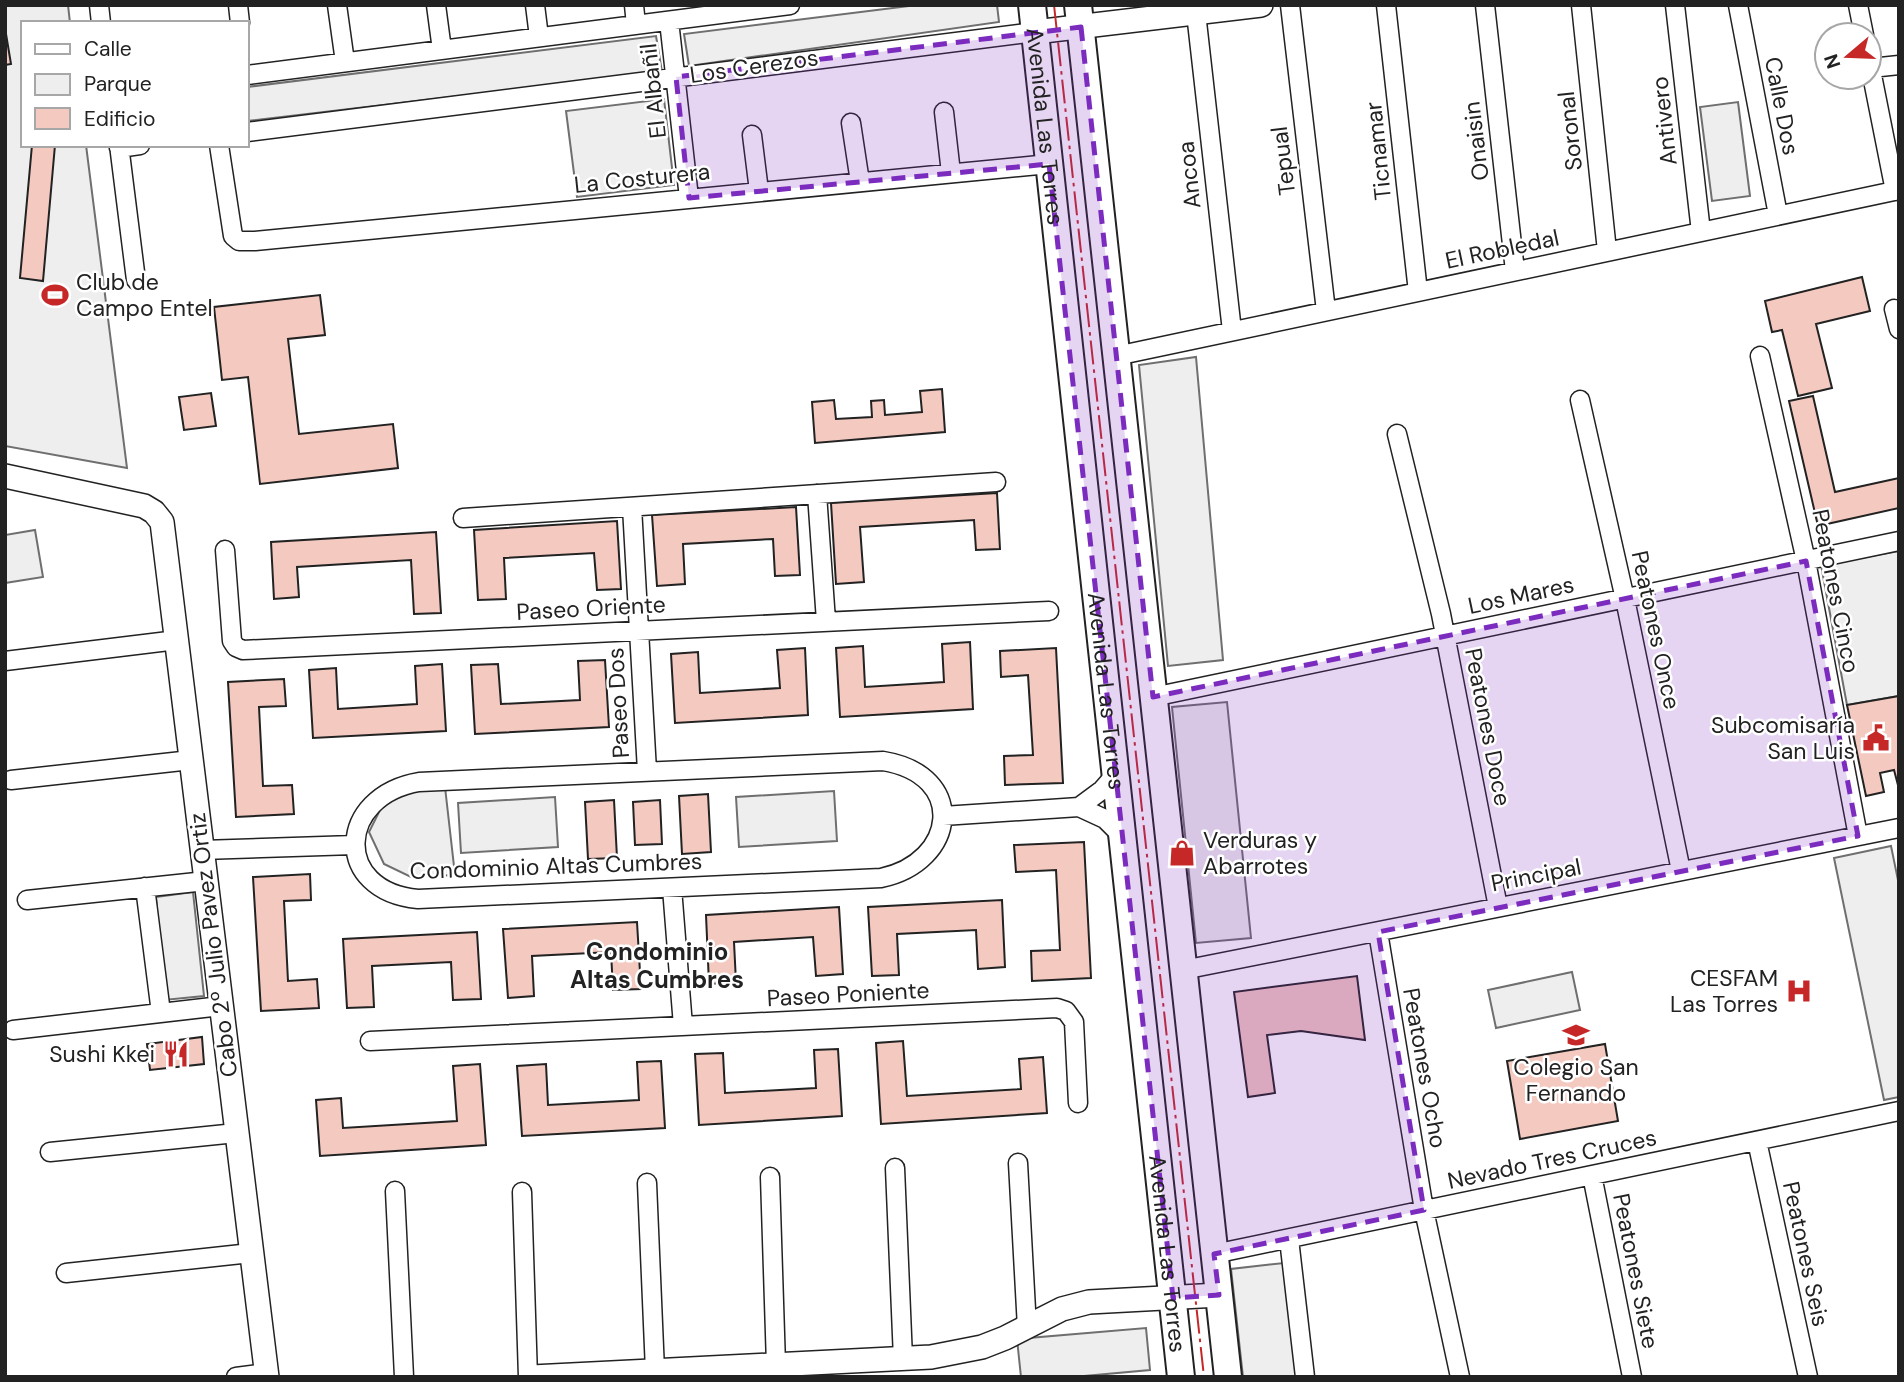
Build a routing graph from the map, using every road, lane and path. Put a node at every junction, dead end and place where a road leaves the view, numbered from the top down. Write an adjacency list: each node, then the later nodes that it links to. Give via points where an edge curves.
1 (337, 5): 22 (street)
2 (436, 5): 21 (street)
3 (535, 5): 20 (street)
4 (634, 5): 18 (street)
5 (790, 5): 14 (street)
6 (1032, 5): 19 (main road, Avenida Las Torres)
7 (1261, 5): 15 (street, Los Cerezos)
8 (1290, 5): 45 (street, Tepual)
9 (1386, 5): 43 (street, Ticnamar)
10 (1485, 5): 41 (street, Onaisin)
11 (1581, 5): 40 (street, Soronal)
12 (1675, 5): 39 (street, Antivero)
13 (1738, 5): 38 (street, Calle Dos)
14 (731, 9): 17 (street)
15 (1196, 13): 16 (street, Los Cerezos); 47 (street, Ancoa)
16 (1079, 16): 19 (street, Los Cerezos); 48 (main road, Avenida Las Torres)
17 (669, 21): 18 (street); 24 (street, El Albañil)
18 (636, 25): 20 (street)
19 (1035, 32): 24 (street, Los Cerezos); 32 (main road, Avenida Las Torres)
20 (539, 37): 21 (street)
21 (442, 50): 22 (street)
22 (345, 62): 23 (street)
23 (248, 75)
24 (676, 77): 28 (street, Los Cerezos); 37 (street, El Albañil)
25 (1876, 91): 35 (street)
26 (944, 112): 33 (street)
27 (851, 123): 34 (street)
28 (248, 132)
29 (752, 135): 36 (street)
30 (119, 147): 42 (street)
31 (219, 147): 37 (street, La Costurera, via 233,236 239,241)
32 (1049, 164): 33 (street, La Costurera); 68 (main road, Avenida Las Torres)
33 (951, 173): 34 (street, La Costurera)
34 (860, 182): 36 (street, La Costurera)
35 (1897, 190): 38 (street, El Robledal)
36 (759, 191): 37 (street, La Costurera)
37 (689, 198)
38 (1777, 215): 39 (street, El Robledal)
39 (1701, 232): 40 (street, El Robledal)
40 (1607, 251): 41 (street, El Robledal)
41 (1515, 271): 43 (street, El Robledal)
42 (136, 279)
43 (1418, 292): 45 (street, El Robledal)
44 (1895, 309): 46 (street)
45 (1326, 312): 47 (street, El Robledal)
46 (1899, 329)
47 (1232, 331): 48 (street, El Robledal)
48 (1116, 356): 67 (main road, Avenida Las Torres)
49 (1760, 356): 59 (street, Peatones Cinco)
50 (1580, 400): 60 (street, Peatones Once)
51 (1397, 434): 64 (street, Peatones Doce)
52 (5, 476): 65 (street, Cabo 2º Julio Pavez Ortiz, via 144,506 158,515 164,528)
53 (996, 482): 54 (street)
54 (817, 494): 55 (street); 62 (street)
55 (632, 507): 56 (street); 63 (street, Paseo Dos)
56 (463, 518)
57 (1899, 541): 59 (street, Los Mares)
58 (225, 550): 63 (street, Paseo Oriente, via 232,641 239,649)
59 (1806, 561): 60 (street, Los Mares); 78 (street, Peatones Cinco)
60 (1625, 599): 64 (street, Los Mares); 81 (street, Peatones Once)
61 (1049, 611): 62 (street, Paseo Oriente)
62 (826, 621): 63 (street, Paseo Oriente)
63 (639, 630): 71 (street, Paseo Dos)
64 (1445, 636): 69 (street, Los Mares); 86 (street, Peatones Doce)
65 (177, 640): 66 (street); 70 (street, Cabo 2º Julio Pavez Ortiz)
66 (5, 661)
67 (1148, 661): 68 (main road, via 1138,653 1124,652); 69 (main road, Avenida Las Torres)
68 (1104, 663): 72 (main road, Avenida Las Torres)
69 (1153, 697): 88 (main road, Avenida Las Torres)
70 (191, 760): 73 (street); 80 (street, Cabo 2º Julio Pavez Ortiz)
71 (646, 771): 75 (street, via 883,761 911,768 926,778 938,794); 79 (street, via 407,784 384,794 368,809 358,825)
72 (1116, 774): 74 (street); 77 (main road, Avenida Las Torres)
73 (10, 780)
74 (1079, 807): 75 (street); 77 (street, via 1105,819)
75 (943, 816): 84 (street, Condominio Altas Cumbres, via 931,849 894,875)
76 (1899, 828): 78 (street, Principal)
77 (1122, 836): 92 (main road, Avenida Las Torres)
78 (1858, 836): 81 (street, Principal)
79 (355, 845): 80 (street); 84 (street, Condominio Altas Cumbres, via 361,866 375,883 406,898)
80 (202, 850): 82 (street, Cabo 2º Julio Pavez Ortiz)
81 (1681, 871): 86 (street, Principal)
82 (206, 881): 83 (street); 89 (street, Cabo 2º Julio Pavez Ortiz)
83 (145, 887): 85 (street); 91 (street)
84 (672, 888): 93 (street)
85 (27, 900)
86 (1498, 907): 87 (street, Principal)
87 (1378, 932): 88 (street, Principal); 108 (street, Peatones Ocho)
88 (1183, 970): 90 (main road, Avenida Las Torres)
89 (221, 1006): 91 (street); 98 (street, Cabo 2º Julio Pavez Ortiz)
90 (1187, 1010): 92 (main road, via 1164,1020); 111 (main road, Avenida Las Torres)
91 (161, 1013): 94 (street)
92 (1143, 1015): 114 (main road, Avenida Las Torres)
93 (683, 1026): 95 (street, Paseo Poniente); 96 (street, Paseo Poniente, via 1062,1009 1074,1022)
94 (13, 1030)
95 (370, 1041)
96 (1078, 1103)
97 (1899, 1111): 99 (street, Nevado Tres Cruces)
98 (236, 1133): 100 (street); 110 (street, Cabo 2º Julio Pavez Ortiz)
99 (1757, 1141): 103 (street, Nevado Tres Cruces); 128 (street, Peatones Seis)
100 (50, 1152)
101 (1018, 1163): 115 (street)
102 (895, 1168): 116 (street)
103 (1592, 1175): 108 (street, Nevado Tres Cruces); 127 (street, Peatones Siete)
104 (771, 1177): 117 (street)
105 (647, 1183): 118 (street)
106 (395, 1191): 121 (street)
107 (522, 1192): 122 (street)
108 (1424, 1210): 109 (street, Nevado Tres Cruces); 126 (street, Peatones Ocho)
109 (1289, 1239): 111 (street, Nevado Tres Cruces); 125 (street)
110 (251, 1253): 112 (street); 119 (street, Cabo 2º Julio Pavez Ortiz)
111 (1214, 1254): 113 (main road, Avenida Las Torres)
112 (66, 1273)
113 (1219, 1295): 114 (street); 124 (main road, Avenida Las Torres)
114 (1173, 1298): 115 (street, via 1082,1303); 123 (main road, Avenida Las Torres)
115 (1027, 1328): 116 (street, via 959,1353)
116 (903, 1359): 117 (street)
117 (776, 1365): 118 (street)
118 (655, 1371): 122 (street)
119 (267, 1375): 120 (street)
120 (236, 1377)
121 (404, 1377)
122 (530, 1377)
123 (1181, 1377)
124 (1227, 1377)
125 (1305, 1377)
126 (1460, 1377)
127 (1632, 1377)
128 (1808, 1377)

